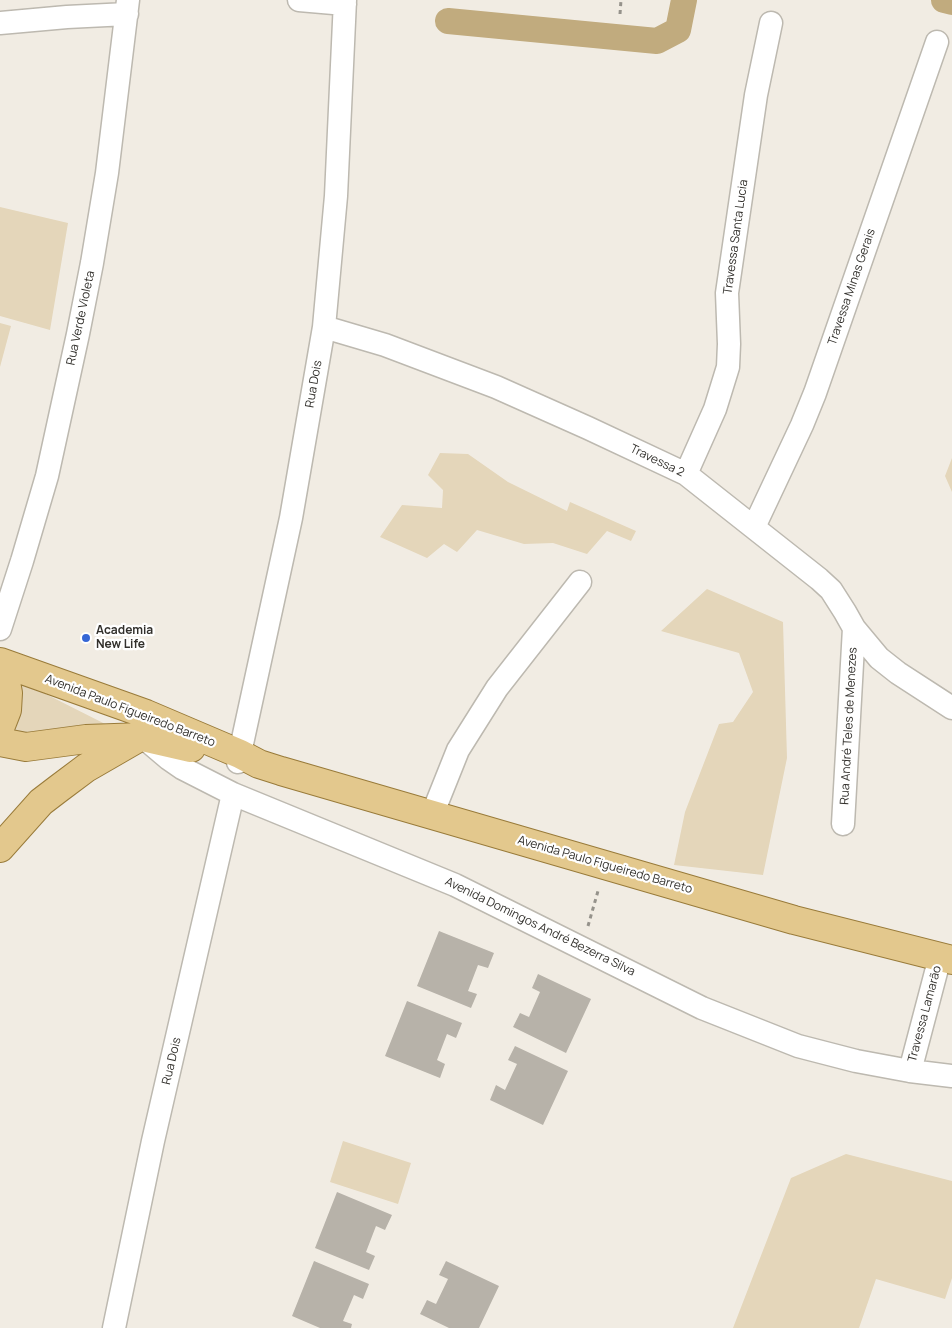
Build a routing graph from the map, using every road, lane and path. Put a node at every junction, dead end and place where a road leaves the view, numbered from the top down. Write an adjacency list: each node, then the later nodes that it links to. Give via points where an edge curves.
1 (299, 0): 3 (street)
2 (621, 0): 5 (path)
3 (345, 2): 9 (street, Rua Dois, via 336,196)
4 (128, 7): 6 (street); 14 (street, Rua Verde Violeta, via 107,173 78,334 47,476)
5 (620, 14)
6 (0, 23)
7 (771, 23): 10 (street, Travessa Santa Lucia, via 756,95 727,293 728,367 715,410)
8 (937, 42): 11 (street, Travessa Minas Gerais, via 815,393)
9 (324, 327): 10 (street, Travessa 2, via 385,345 496,387); 20 (street, Rua Dois)
10 (686, 474): 11 (street, Travessa 2)
11 (754, 526): 13 (street, Travessa 2, via 831,590)
12 (580, 582): 22 (street, via 497,688 458,750)
13 (854, 628): 16 (street, Travessa 2, via 879,658); 23 (street, Rua André Teles de Menezes)
14 (0, 629)
15 (0, 663): 17 (main road, via 8,693 7,710); 20 (main road, Avenida Paulo Figueiredo Barreto, via 146,714)
16 (952, 708)
17 (0, 728)
18 (142, 737): 19 (main road, Avenida Paulo Figueiredo Barreto, via 86,739 26,747); 20 (main road, Avenida Paulo Figueiredo Barreto); 21 (street, Avenida Domingos André Bezerra Silva, via 182,768); 24 (main road, via 86,768 41,802)
19 (0, 742)
20 (246, 760): 22 (main road, Avenida Paulo Figueiredo Barreto)
21 (233, 794): 26 (street, Avenida Domingos André Bezerra Silva, via 455,885); 30 (street, Rua Dois)
22 (432, 815): 25 (main road, Avenida Paulo Figueiredo Barreto)
23 (844, 824)
24 (0, 848)
25 (606, 864): 26 (path); 27 (main road, Avenida Paulo Figueiredo Barreto, via 794,920)
26 (581, 948): 28 (street, Avenida Domingos André Bezerra Silva, via 702,1008 798,1046)
27 (946, 959): 28 (street, Travessa Lamarão)
28 (910, 1071): 29 (street, Avenida Domingos André Bezerra Silva)
29 (952, 1076)
30 (114, 1328)

